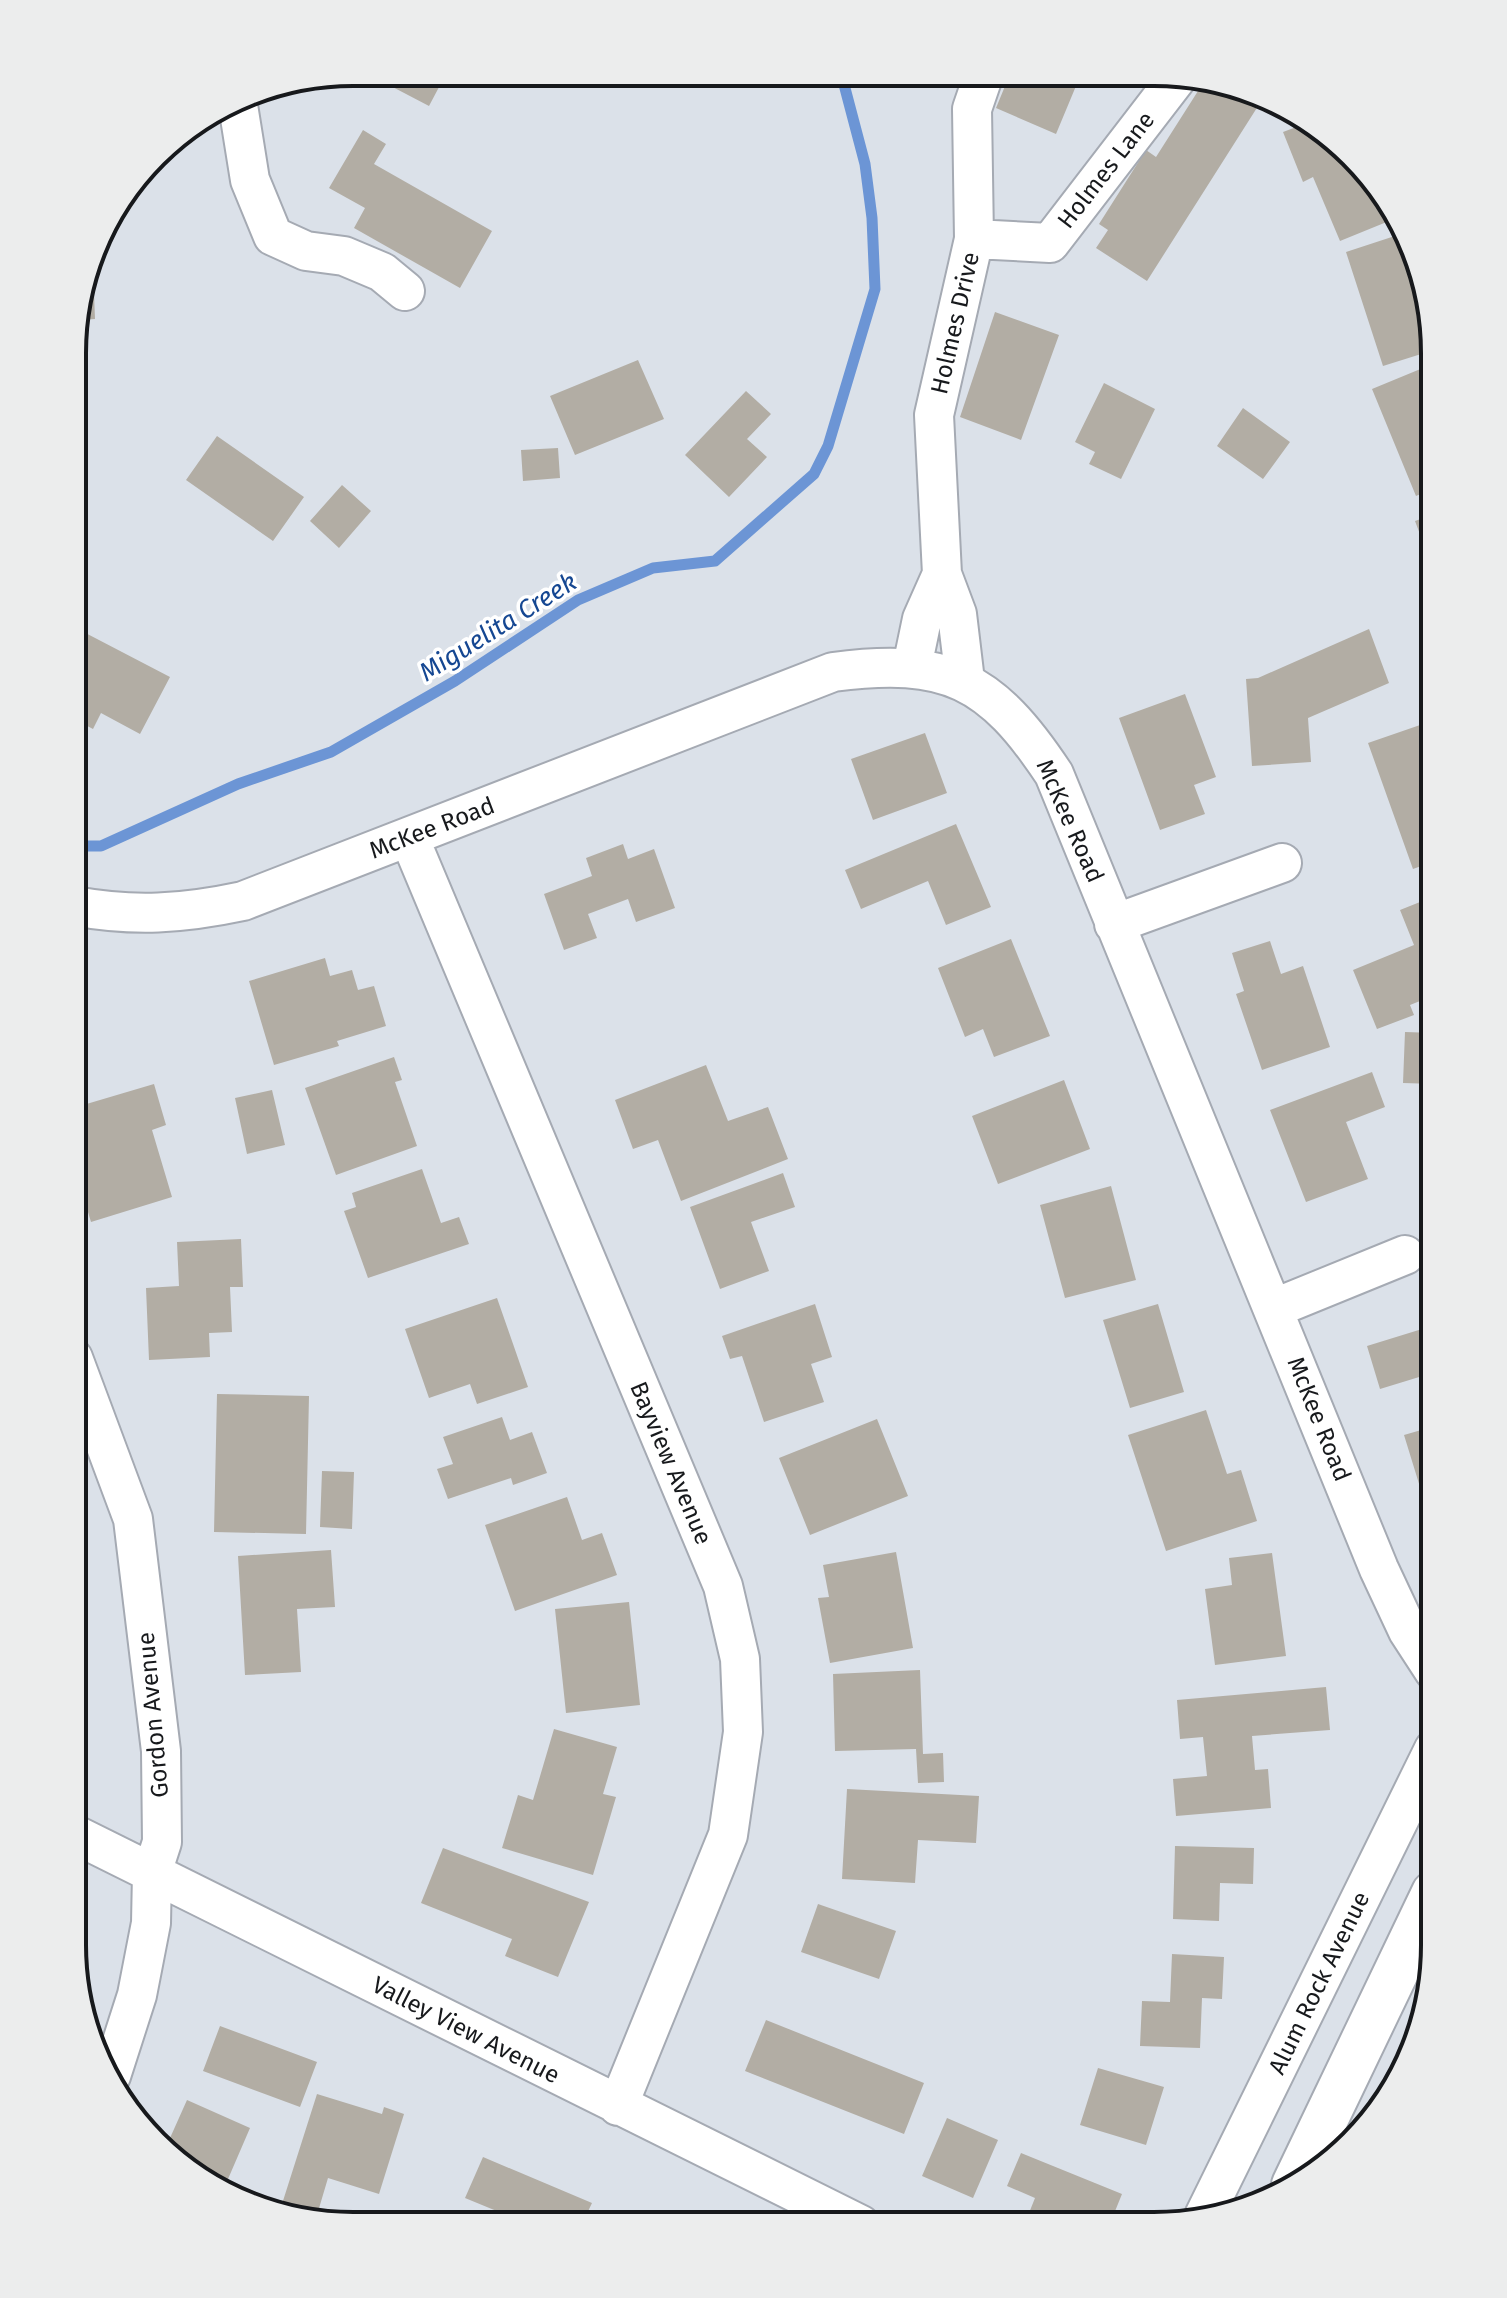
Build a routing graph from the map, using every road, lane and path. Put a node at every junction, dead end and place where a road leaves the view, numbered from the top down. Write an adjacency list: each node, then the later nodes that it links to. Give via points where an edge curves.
1 (980, 86): 4 (street, Holmes Drive, via 972,109)
2 (1170, 87): 4 (street, Holmes Lane, via 1050,243)
3 (239, 112): 5 (street, via 250,180 273,236 306,251 344,256 382,272)
4 (974, 239): 6 (street, Holmes Drive, via 934,415)
5 (405, 291)
6 (942, 574): 7 (street, Holmes Drive, via 922,619); 8 (street, Holmes Drive, via 957,614)
7 (912, 667): 8 (street, McKee Road); 9 (street, McKee Road, via 833,672)
8 (965, 681): 12 (street, McKee Road, via 1026,731 1054,774)
9 (409, 837): 11 (street, McKee Road, via 243,901 183,914); 22 (street, Bayview Avenue, via 723,1586 740,1659 743,1732 728,1835)
10 (1282, 863): 12 (street)
11 (86, 908)
12 (1114, 924): 14 (street, McKee Road)
13 (1405, 1255): 14 (street)
14 (1275, 1308): 16 (street, McKee Road, via 1379,1569)
15 (86, 1393): 19 (street, Gordon Avenue, via 133,1519 161,1751 162,1842)
16 (1420, 1650)
17 (1420, 1777): 24 (street, Alum Rock Avenue)
18 (86, 1840): 19 (street, Valley View Avenue)
19 (152, 1873): 21 (street, Gordon Avenue, via 151,1923 137,1995); 22 (street, Valley View Avenue)
20 (1420, 1922): 23 (main road)
21 (115, 2064)
22 (618, 2106): 25 (street, Valley View Avenue)
23 (1303, 2166)
24 (1209, 2206)
25 (834, 2212)

